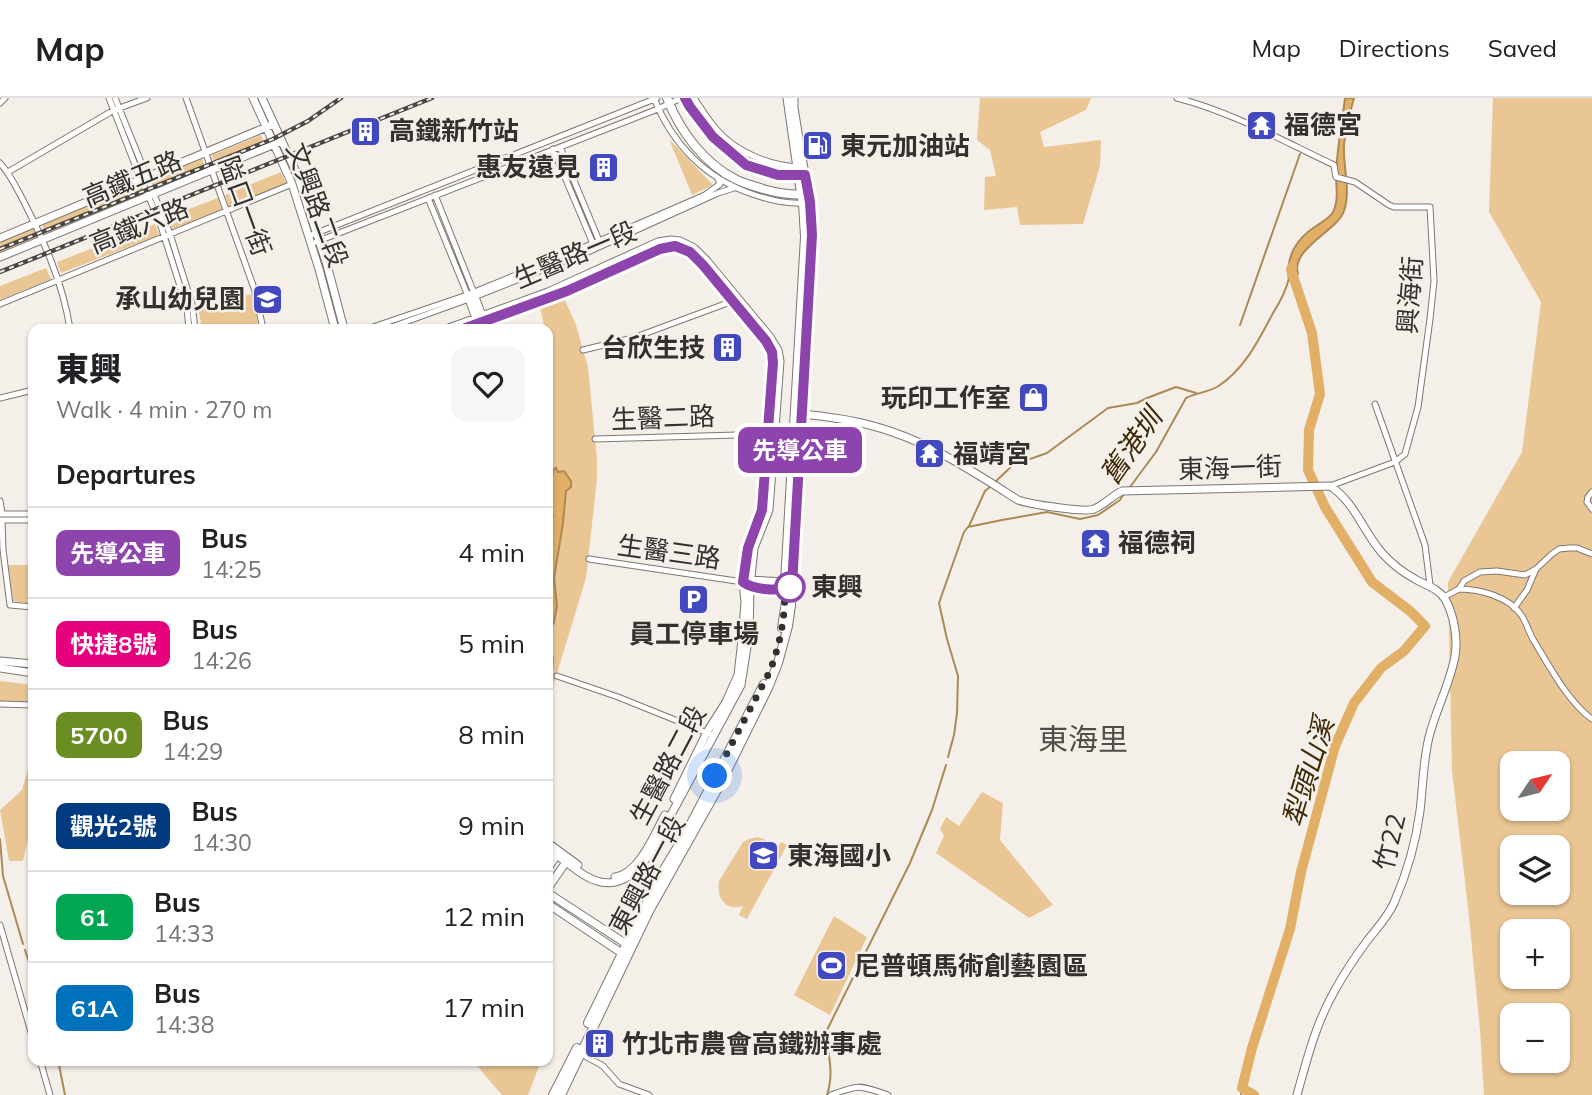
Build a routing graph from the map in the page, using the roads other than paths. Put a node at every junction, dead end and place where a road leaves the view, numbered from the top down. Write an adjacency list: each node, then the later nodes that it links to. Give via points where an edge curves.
1 (5, 98): 15 (street)
2 (109, 98): 16 (street)
3 (115, 98): 16 (street)
4 (147, 98): 16 (street)
5 (186, 98): 23 (street, 隘口一街)
6 (253, 98): 19 (street, 文興路二段)
7 (262, 98): 18 (street, 文興路二段)
8 (655, 98): 17 (street); 39 (street)
9 (683, 98): 14 (street); 26 (main road, via 713,137 746,165 778,175)
10 (694, 98): 26 (street, via 717,131 735,145 753,156)
11 (788, 98): 26 (street, 東興路一段)
12 (794, 98): 26 (street, 東興路一段)
13 (1177, 98): 65 (street, 興海街, via 1244,122 1334,165 1336,177 1355,182 1389,205 1430,206 1434,281 1418,407 1405,454)
14 (668, 101): 17 (street); 34 (main road, via 698,151 717,167 738,181)
15 (0, 103)
16 (117, 109): 27 (street); 28 (street)
17 (658, 109): 22 (street); 29 (street, via 691,156)
18 (274, 124): 19 (street, 高鐵五路); 20 (street, 文興路二段)
19 (266, 128): 21 (street, 文興路二段); 23 (street, 高鐵五路)
20 (282, 141): 21 (street, 高鐵五路); 39 (street, 文興路二段, via 297,174)
21 (273, 144): 25 (street, 高鐵五路); 30 (street, 文興路二段)
22 (556, 148): 33 (street); 41 (street)
23 (205, 153): 25 (street, 隘口一街); 28 (street, 高鐵五路)
24 (0, 163): 27 (street)
25 (211, 169): 32 (street, 高鐵五路); 35 (street, 隘口一街)
26 (801, 171): 34 (main road, 東興路一段)
27 (8, 172): 36 (street)
28 (144, 178): 32 (street); 36 (street, 高鐵五路)
29 (718, 179): 31 (street); 41 (street, via 720,184 705,195)
30 (292, 184): 35 (street, 高鐵六路); 39 (street, 文興路二段)
31 (734, 188): 34 (street, via 774,201); 41 (street)
32 (151, 194): 37 (street); 40 (street, 高鐵五路)
33 (431, 197): 39 (street); 44 (street)
34 (806, 198): 62 (main road, 東興路一段)
35 (226, 212): 37 (street, 高鐵六路); 51 (street, 隘口一街)
36 (36, 225): 38 (street, 高鐵五路); 40 (street)
37 (167, 235): 43 (street, 高鐵六路); 49 (street); 50 (street, via 192,304)
38 (0, 238)
39 (314, 238): 52 (street, 文興路二段); 53 (street, 文興路二段, via 327,265)
40 (42, 239): 42 (street, 高鐵五路); 43 (street)
41 (597, 245): 44 (street)
42 (0, 257)
43 (58, 279): 46 (street, 高鐵六路); 48 (street)
44 (471, 296): 47 (street); 54 (street); 55 (street)
45 (735, 300): 47 (street, 生醫路一段, via 701,254 680,240 671,240); 58 (street, via 633,338); 63 (street, 生醫路一段, via 778,350)
46 (0, 304)
47 (480, 320): 56 (street, 生醫路一段); 57 (street, 生醫路一段)
48 (69, 324)
49 (189, 324)
50 (194, 324)
51 (262, 324)
52 (334, 324)
53 (343, 324)
54 (383, 324)
55 (399, 324)
56 (465, 324)
57 (472, 324)
58 (583, 350)
59 (28, 391): 60 (street)
60 (0, 398)
61 (1375, 404): 65 (street)
62 (799, 414): 66 (street, 東海一街, via 888,429 935,449 1030,504 1088,511 1126,491); 78 (main road, 東興路一段)
63 (771, 434): 64 (street, 生醫二路); 76 (street, 生醫路一段, via 762,510 748,548)
64 (595, 439)
65 (1395, 462): 66 (street); 77 (street, via 1425,545)
66 (1331, 486): 77 (street, via 1345,497 1383,554)
67 (1592, 492): 69 (street, via 1587,502)
68 (0, 501): 71 (street)
69 (1592, 509)
70 (28, 514): 71 (street)
71 (1, 517): 72 (street); 81 (street, via 10,605)
72 (28, 520)
73 (1592, 554): 75 (street, via 1577,548 1559,549)
74 (589, 559): 76 (street, 生醫三路)
75 (1536, 569): 79 (street, via 1525,575 1480,572); 82 (street)
76 (748, 583): 78 (street); 91 (street, 生醫路二段, via 738,675)
77 (1430, 585): 80 (street)
78 (788, 586): 100 (main road, 東興路一段, via 788,626 768,688 729,769)
79 (1459, 589): 80 (street); 82 (street, via 1487,594)
80 (1444, 597): 111 (street, 竹22 / 竹22, via 1456,637 1455,655 1430,735 1413,849 1385,919 1335,991 1319,1023)
81 (28, 607)
82 (1514, 608): 90 (street, via 1572,700)
83 (0, 661): 84 (street)
84 (28, 664)
85 (0, 668): 86 (street)
86 (28, 672)
87 (557, 676): 91 (street)
88 (0, 704): 89 (street)
89 (28, 705)
90 (1592, 719)
91 (710, 734): 94 (street, 生醫路二段, via 652,850 632,875 606,883 587,877)
92 (553, 848): 94 (street, 生醫路二段)
93 (553, 852): 94 (street, 生醫路二段)
94 (562, 857): 95 (street); 96 (street)
95 (553, 864)
96 (553, 877)
97 (553, 896): 100 (street)
98 (553, 907): 101 (street)
99 (0, 925): 102 (street)
100 (629, 946): 101 (main road, 東興路一段)
101 (624, 955): 103 (main road, 東興路一段)
102 (28, 1022)
103 (577, 1052): 106 (main road); 107 (main road); 108 (street, via 603,1066 619,1084)
104 (42, 1066): 105 (street)
105 (50, 1095)
106 (553, 1095)
107 (561, 1095)
108 (649, 1095)
109 (832, 1095): 110 (street, via 855,1086)
110 (888, 1095)
111 (1297, 1095)

